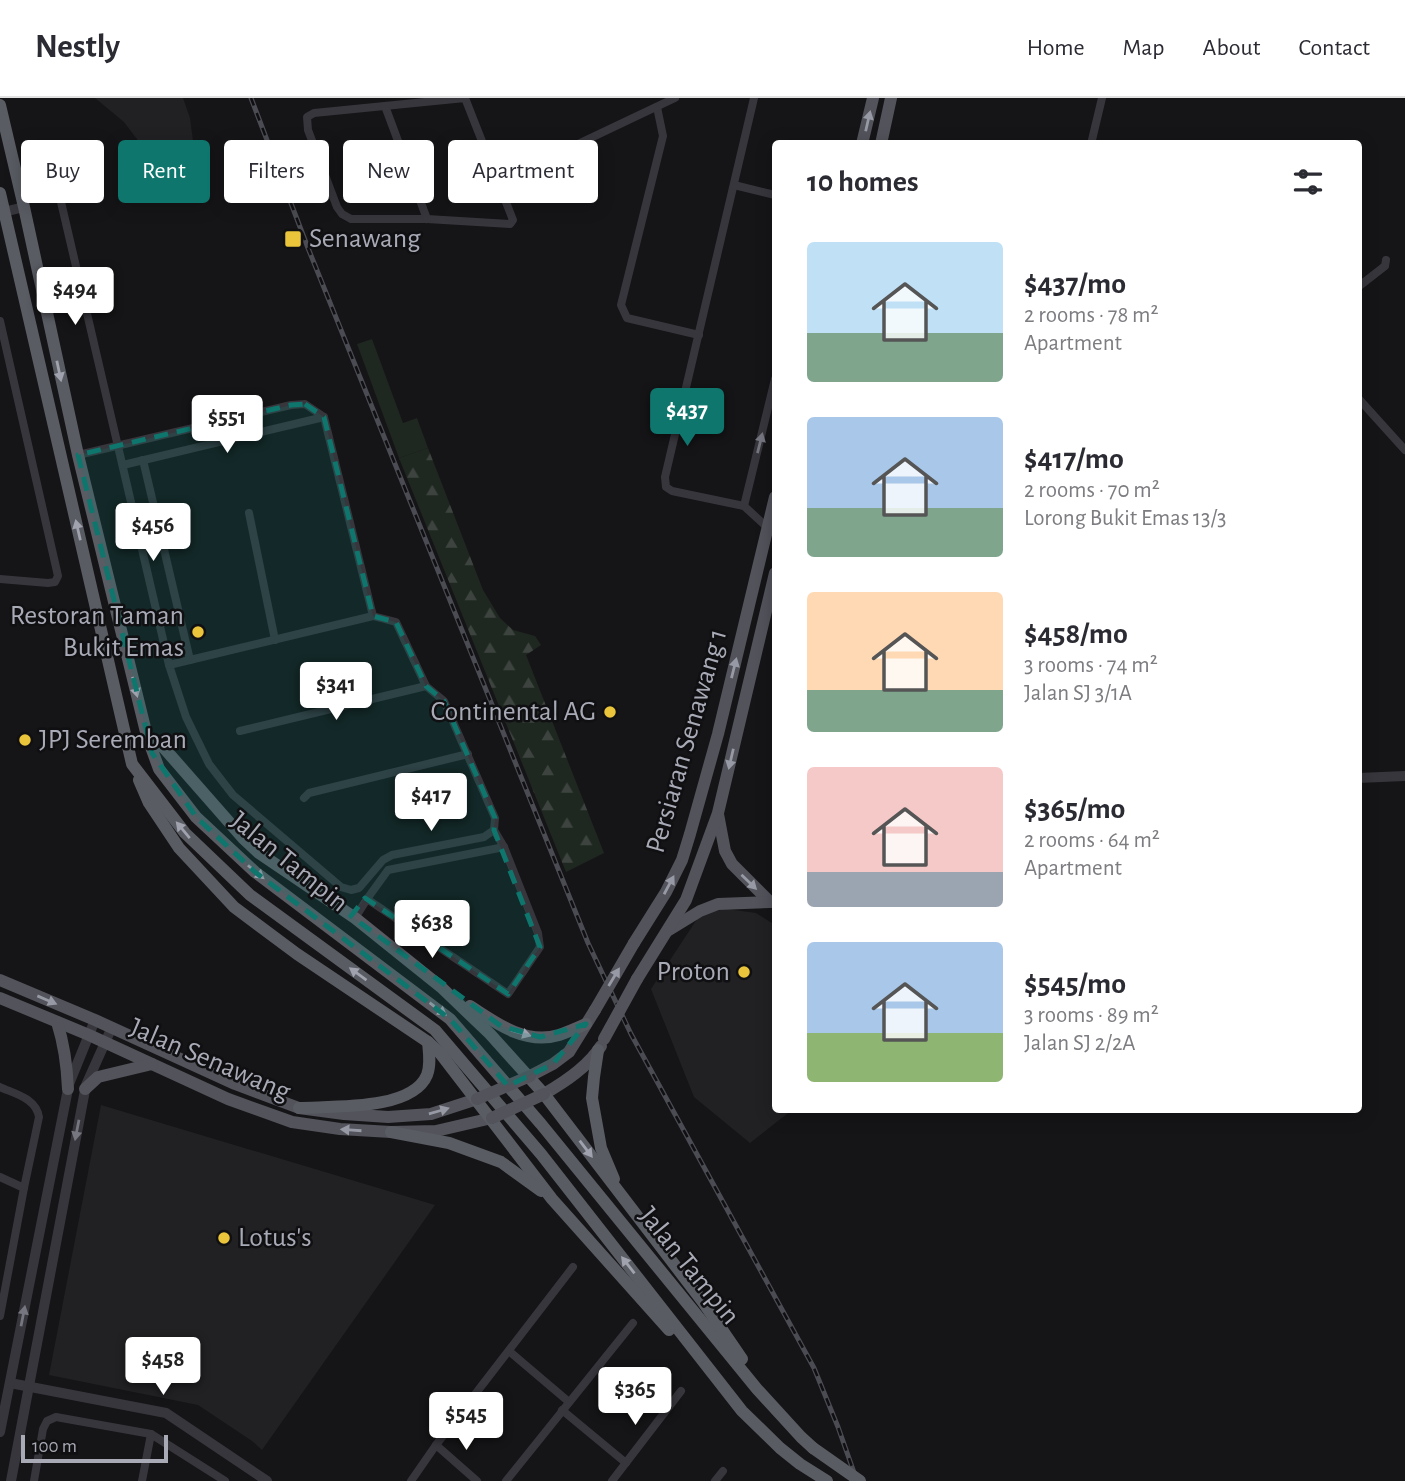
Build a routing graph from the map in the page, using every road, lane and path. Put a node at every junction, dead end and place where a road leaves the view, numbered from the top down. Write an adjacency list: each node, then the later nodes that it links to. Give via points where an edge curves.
1 (465, 98): 8 (street); 10 (street)
2 (675, 98): 9 (street)
3 (754, 98): 15 (street)
4 (873, 98): 12 (main road, one-way to 4)
5 (891, 98): 13 (main road)
6 (1102, 98): 14 (street)
7 (0, 105): 16 (highway, Jalan Tampin)
8 (385, 106): 24 (street); 24 (street, via 314,113 307,117 308,130 342,214 351,219)
9 (657, 107): 11 (street); 30 (street, via 663,136 621,305 627,318)
10 (482, 140)
11 (587, 140)
12 (863, 140)
13 (882, 140)
14 (1092, 140)
15 (734, 185): 17 (street); 30 (street)
16 (21, 194): 18 (street)
17 (772, 194)
18 (0, 196): 23 (highway, Jalan Tampin)
19 (23, 203): 22 (highway, Jalan Tampin)
20 (61, 203): 34 (street)
21 (507, 203): 24 (street, via 513,220 510,224)
22 (24, 207): 23 (street); 36 (highway, Jalan Tampin, one-way to 36)
23 (2, 212): 26 (highway, Jalan Tampin)
24 (427, 219)
25 (0, 232): 26 (highway)
26 (13, 248): 53 (highway, Jalan Tampin, one-way to 26)
27 (1386, 260): 28 (street, via 1385,266)
28 (1362, 284)
29 (0, 321): 43 (street, via 58,576 48,583)
30 (699, 335): 39 (street, via 666,487)
31 (772, 391): 39 (street, one-way to 31)
32 (1362, 402): 35 (street)
33 (324, 417): 34 (street, via 305,404 291,405); 37 (street); 45 (street)
34 (117, 446): 36 (street); 38 (street)
35 (1405, 450)
36 (78, 455): 51 (highway, Jalan Tampin, one-way to 51)
37 (143, 460): 38 (street); 47 (street)
38 (123, 465): 48 (street)
39 (744, 506): 42 (street)
40 (772, 510): 42 (main road, Persiaran Senawang 1)
41 (249, 513): 46 (street)
42 (768, 528): 70 (main road, Persiaran Senawang 1, one-way to 42, bridge, via 682,860)
43 (0, 579)
44 (772, 588): 57 (main road, Persiaran Senawang 1, one-way to 57)
45 (373, 616): 46 (street); 49 (street, via 396,622)
46 (275, 640): 47 (street)
47 (190, 660): 48 (street)
48 (169, 665): 58 (street, via 186,717 209,765 233,795 341,887 359,888 392,855 484,837)
49 (426, 686): 50 (street); 52 (street, via 444,701)
50 (240, 730)
51 (147, 736): 63 (highway, via 164,748 259,853); 104 (highway, Jalan Tampin, one-way to 104, via 159,769 196,817 256,872 450,1019)
52 (468, 754): 56 (street, via 309,793); 58 (street, via 495,818)
53 (131, 764): 74 (highway, via 149,803 179,848 234,908); 101 (highway, Jalan Tampin, one-way to 53, via 541,1154 435,1030 250,895 185,834)
54 (1405, 776): 55 (street)
55 (1362, 778)
56 (304, 798)
57 (718, 813): 61 (main road, one-way to 61, via 732,864); 64 (main road, Persiaran Senawang 1, via 686,900)
58 (494, 830): 59 (street)
59 (504, 847): 60 (street, via 388,870); 60 (street, via 540,947 508,994)
60 (367, 900): 63 (street)
61 (772, 901)
62 (772, 902): 64 (main road, via 718,904)
63 (355, 918): 66 (highway)
64 (667, 931): 75 (main road, Persiaran Senawang 1, bridge)
65 (0, 980): 68 (main road, Jalan Senawang, one-way to 68)
66 (441, 987): 70 (highway, one-way to 70, via 523,1036 558,1036); 77 (highway)
67 (0, 998): 69 (main road, Jalan Senawang)
68 (95, 1020): 71 (main road, Jalan Senawang); 72 (street)
69 (57, 1022): 72 (main road, Jalan Senawang); 79 (main road)
70 (586, 1024): 77 (main road, Persiaran Senawang 1, via 569,1052)
71 (112, 1027): 73 (street); 83 (main road, Jalan Senawang)
72 (89, 1035): 73 (main road, Jalan Senawang); 79 (street)
73 (105, 1042): 76 (main road, Jalan Senawang); 80 (street)
74 (428, 1042): 82 (highway); 83 (highway, via 427,1076 416,1089 374,1105)
75 (601, 1045): 81 (main road, Persiaran Senawang 1, via 564,1083); 88 (highway, via 592,1098 601,1148)
76 (152, 1064): 80 (main road, via 98,1077); 85 (main road, Jalan Senawang, one-way to 76, via 292,1122)
77 (530, 1076): 81 (highway); 82 (main road, Jalan Senawang, bridge)
78 (0, 1087): 87 (street, via 38,1108)
79 (68, 1088): 96 (street, one-way to 79)
80 (85, 1089): 97 (street, one-way to 97)
81 (544, 1094): 84 (main road, Persiaran Senawang 1, bridge); 88 (highway, one-way to 88)
82 (477, 1099): 83 (main road, Jalan Senawang, one-way to 82, via 388,1117 431,1114); 84 (highway)
83 (299, 1108)
84 (492, 1118): 85 (main road, Jalan Senawang, via 436,1130); 89 (highway)
85 (391, 1132): 89 (highway, via 449,1143 501,1162)
86 (0, 1177): 87 (street)
87 (23, 1188): 92 (street)
88 (623, 1198): 104 (highway)
89 (552, 1199): 101 (highway)
90 (0, 1263): 92 (street)
91 (573, 1267): 95 (street)
92 (9, 1268): 93 (street)
93 (0, 1317)
94 (633, 1323): 99 (street)
95 (509, 1351): 99 (street); 105 (street)
96 (10, 1383): 97 (street); 102 (street)
97 (29, 1387): 108 (street); 112 (street, via 166,1413)
98 (681, 1391): 106 (street)
99 (569, 1402): 100 (street)
100 (562, 1410): 106 (street); 115 (street)
101 (742, 1411): 118 (highway, Jalan Tampin, via 780,1448)
102 (0, 1432)
103 (151, 1434): 109 (street, via 56,1417 43,1429); 110 (street); 111 (street)
104 (801, 1437): 119 (highway, Jalan Tampin, bridge)
105 (436, 1445): 113 (street); 114 (street)
106 (626, 1463): 116 (street)
107 (723, 1471): 117 (street)
108 (11, 1481)
109 (34, 1481)
110 (142, 1481)
111 (225, 1481)
112 (267, 1481)
113 (411, 1481)
114 (477, 1481)
115 (506, 1481)
116 (612, 1481)
117 (715, 1481)
118 (827, 1481)
119 (860, 1481)

